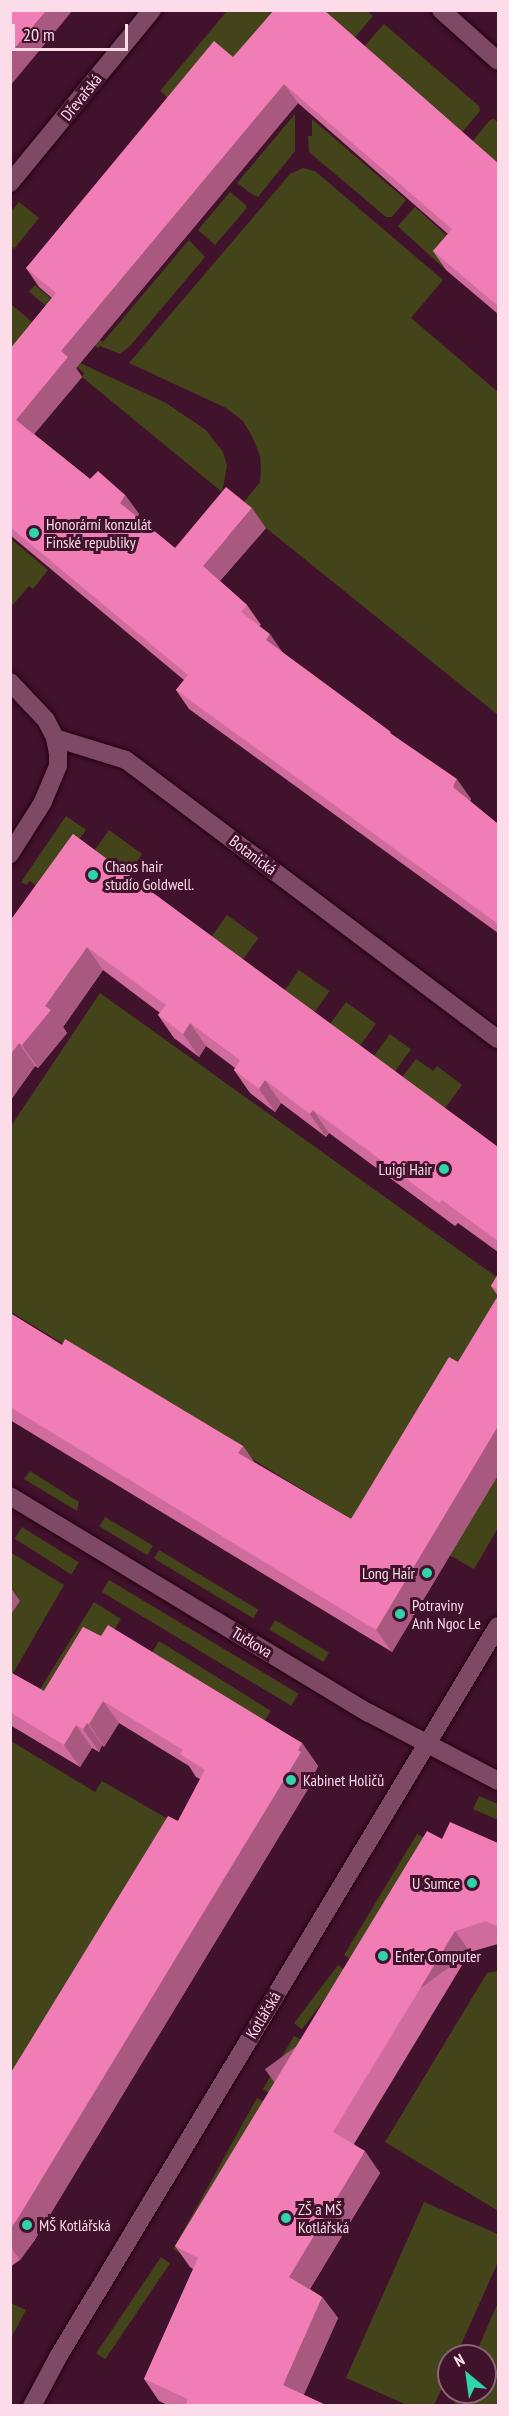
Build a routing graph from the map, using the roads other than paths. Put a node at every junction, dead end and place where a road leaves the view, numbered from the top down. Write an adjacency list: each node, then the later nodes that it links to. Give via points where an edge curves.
1 (152, 10): 4 (street, Dřevařská)
2 (441, 10): 3 (street)
3 (498, 61)
4 (10, 183)
5 (10, 682): 6 (street, via 32,703)
6 (55, 738): 7 (street, via 58,766 43,802); 8 (street, Botanická, via 126,760)
7 (10, 854)
8 (498, 1038)
9 (10, 1496): 11 (street, Tučkova, via 369,1713)
10 (498, 1626): 11 (street, Kotlářská)
11 (426, 1742): 12 (street, Tučkova); 13 (street, Kotlářská)
12 (498, 1781)
13 (32, 2406)

